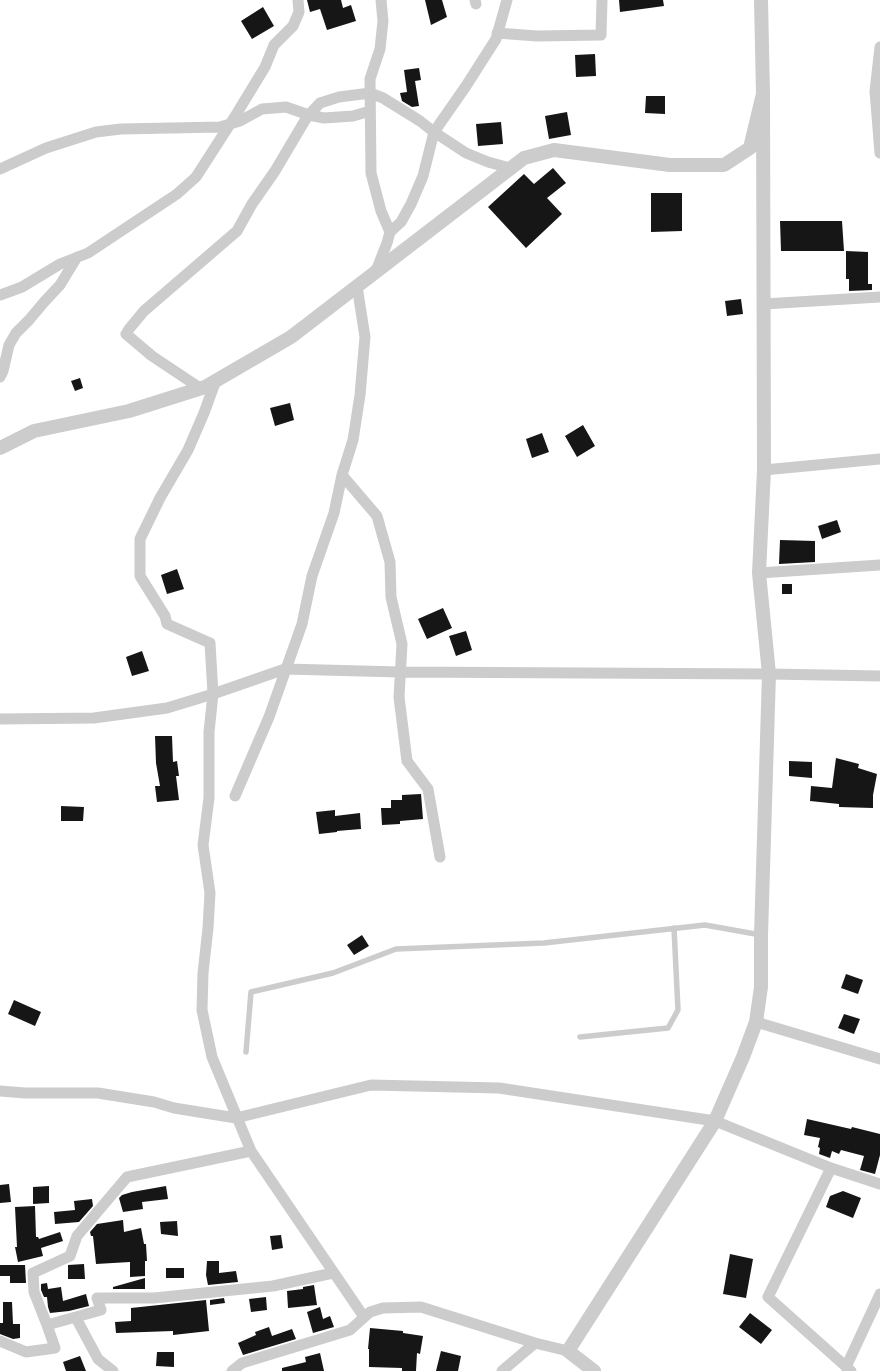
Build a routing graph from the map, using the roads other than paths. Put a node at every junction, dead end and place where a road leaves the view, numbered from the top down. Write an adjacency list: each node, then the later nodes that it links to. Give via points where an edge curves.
1 (298, 0): 13 (street, via 299,12 293,26 274,45 265,67)
2 (381, 0): 9 (street, via 380,49 370,79)
3 (507, 0): 6 (street)
4 (602, 0): 6 (street, via 601,35)
5 (761, 0): 10 (street)
6 (497, 33): 14 (street)
7 (880, 47): 8 (street)
8 (878, 92): 15 (street)
9 (370, 93): 11 (street); 12 (street, via 320,103); 14 (street)
10 (763, 94): 16 (street, via 750,148 724,166 670,166 554,150 524,158); 24 (street)
11 (370, 111): 12 (street, via 324,118); 18 (street, via 371,173)
12 (309, 115): 13 (street, via 286,107 262,109); 27 (street, via 237,231 144,311 126,334)
13 (230, 124): 17 (street, via 96,132 46,148); 19 (street, via 196,177 177,194)
14 (434, 132): 16 (street, via 466,153); 18 (street, via 423,176 411,204 401,222)
15 (880, 153)
16 (510, 168): 20 (street)
17 (0, 169)
18 (390, 232): 20 (street)
19 (77, 257): 22 (street, via 22,287); 25 (street, via 60,285 16,334 9,345)
20 (376, 271): 21 (street)
21 (357, 286): 26 (street, via 291,337); 31 (street, via 365,337 353,440)
22 (0, 295)
23 (880, 297): 24 (street)
24 (764, 304): 30 (street)
25 (0, 377)
26 (216, 380): 27 (street); 38 (street, via 188,450 140,539 140,576 167,624 210,643)
27 (200, 388): 28 (street, via 128,411 34,431)
28 (0, 448)
29 (880, 459): 30 (street)
30 (764, 470): 33 (street)
31 (342, 476): 34 (street, via 334,514 312,576 302,624); 35 (street, via 377,516 390,562 391,597 402,644)
32 (880, 565): 33 (street)
33 (759, 573): 36 (street)
34 (285, 669): 35 (street); 38 (street); 40 (street)
35 (400, 672): 36 (street); 41 (street, via 399,697 407,761 428,788)
36 (769, 674): 37 (street); 43 (street)
37 (880, 676)
38 (213, 694): 39 (street, via 167,708 94,718); 49 (street, via 209,732 209,798 203,845 210,893 202,1010 212,1057)
39 (0, 719)
40 (234, 796)
41 (440, 857)
42 (674, 928): 43 (lane, via 705,925); 45 (lane, via 678,1010 668,1028); 46 (lane, via 544,943 396,949 333,973 251,992)
43 (760, 935): 44 (street, via 761,987)
44 (756, 1022): 47 (street); 50 (street)
45 (580, 1038)
46 (246, 1052)
47 (880, 1060)
48 (0, 1090): 49 (street, via 98,1093)
49 (236, 1118): 50 (street, via 371,1085 500,1088); 51 (street)
50 (714, 1121): 52 (street); 61 (street)
51 (251, 1151): 54 (street); 58 (street, via 127,1177 77,1236 70,1256 33,1273 34,1292)
52 (831, 1168): 53 (street); 62 (street, via 768,1297)
53 (880, 1184)
54 (334, 1273): 56 (street); 57 (street, via 264,1287 154,1298 98,1298 101,1310)
55 (880, 1294): 62 (street)
56 (364, 1317): 60 (street, via 383,1308 421,1307); 64 (street, via 350,1330 242,1363)
57 (76, 1318): 58 (street); 63 (street, via 98,1359)
58 (47, 1325): 59 (street, via 55,1348 26,1352)
59 (0, 1341)
60 (535, 1343): 61 (street); 65 (street)
61 (568, 1351): 66 (street)
62 (848, 1369)
63 (113, 1371)
64 (232, 1371)
65 (502, 1371)
66 (594, 1371)

